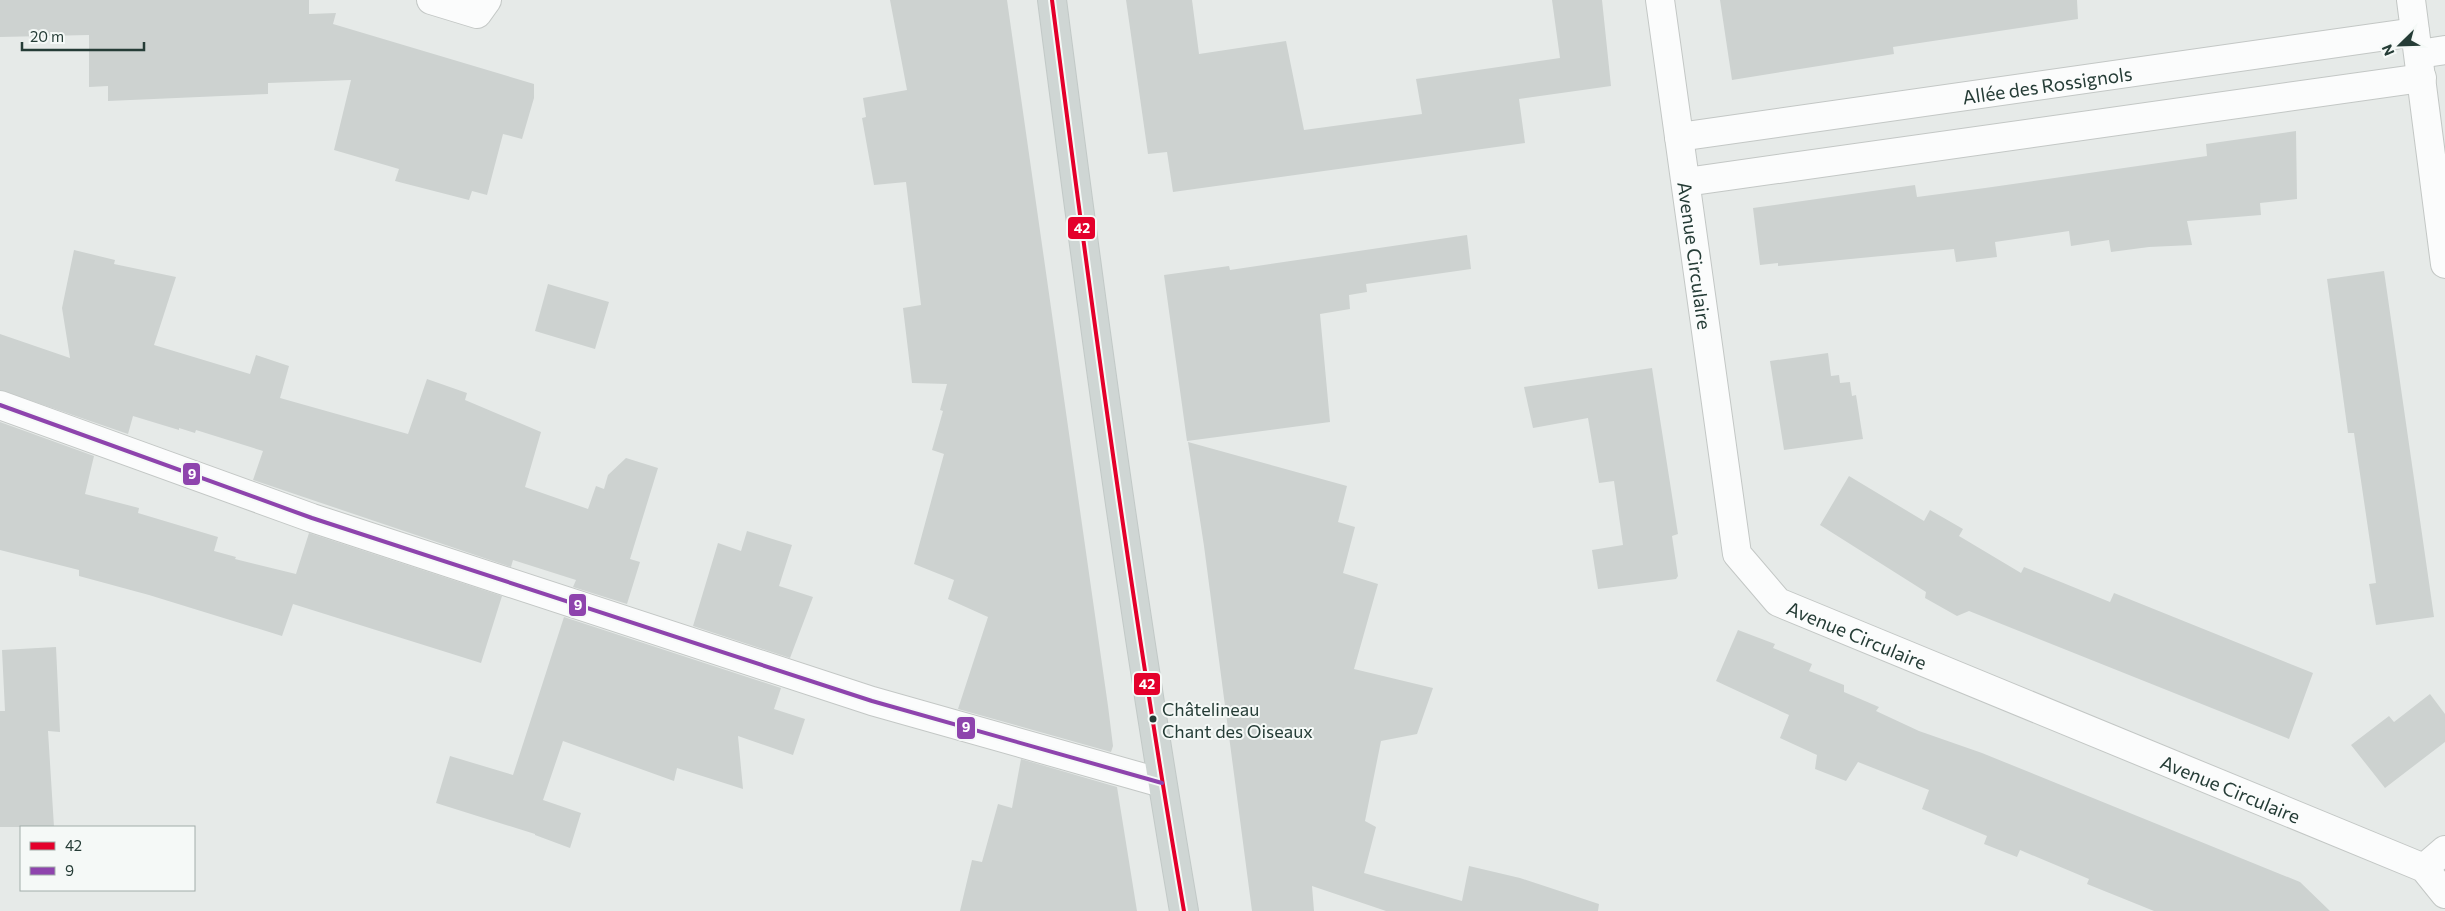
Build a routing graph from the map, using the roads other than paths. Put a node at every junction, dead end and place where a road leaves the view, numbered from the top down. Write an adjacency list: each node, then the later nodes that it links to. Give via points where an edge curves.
1 (431, 0): 2 (street, via 477,14)
2 (487, 0)
3 (1052, 0): 12 (main road, via 1096,342)
4 (1660, 0): 8 (street, Avenue Circulaire)
5 (2411, 0): 7 (street)
6 (2445, 50): 7 (street, Allée des Rossignols)
7 (2419, 55): 8 (street, Allée des Rossignols); 9 (street, Allée des Rossignols); 10 (street)
8 (1680, 137): 9 (street, Avenue Circulaire)
9 (1686, 182): 14 (street, Avenue Circulaire, via 1737,554 1778,602)
10 (2445, 264)
11 (0, 405): 12 (street, via 312,518 862,698)
12 (1162, 783): 16 (main road)
13 (2445, 850): 14 (street)
14 (2424, 868): 15 (street, Avenue Circulaire)
15 (2445, 894)
16 (1184, 911)

